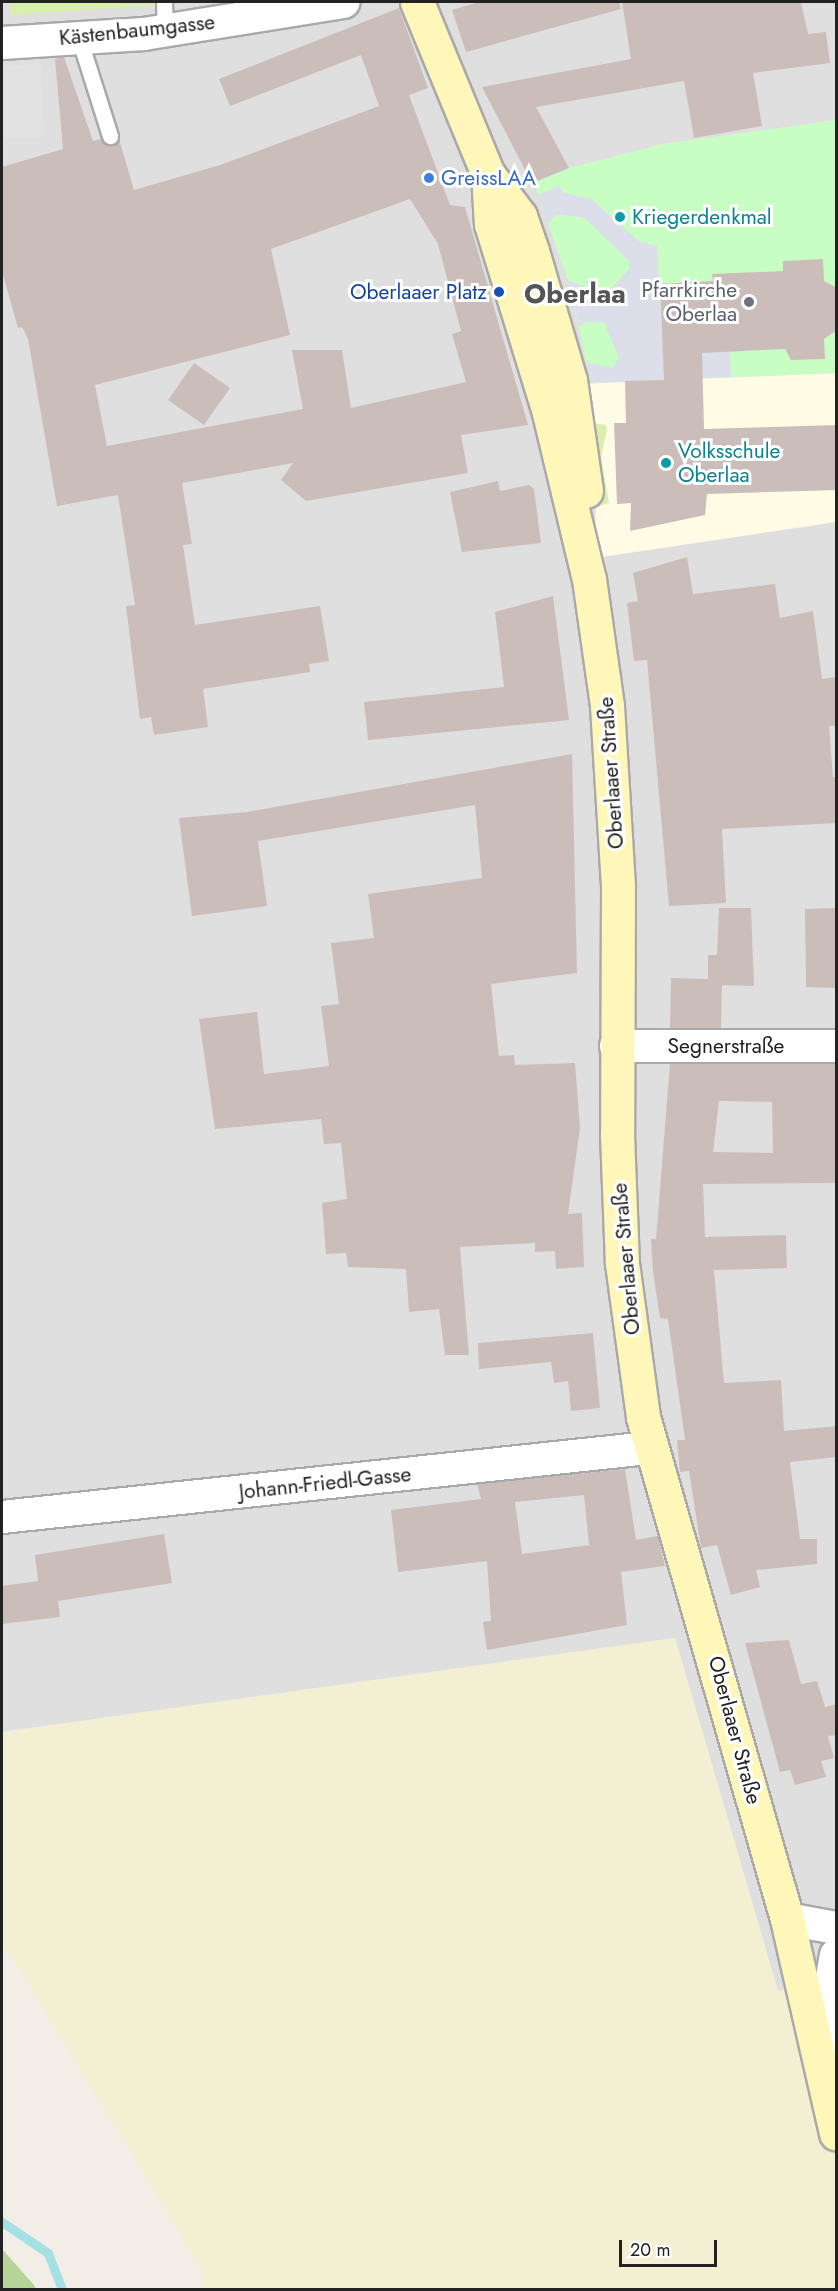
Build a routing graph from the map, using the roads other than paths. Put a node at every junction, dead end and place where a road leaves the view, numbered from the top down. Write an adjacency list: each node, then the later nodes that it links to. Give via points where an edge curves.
1 (343, 2): 3 (street, Kästenbaumgasse)
2 (417, 2): 7 (main road, Oberlaaer Straße, via 488,174 491,224 549,413 589,579 607,706 616,824)
3 (164, 16): 4 (street, Kästenbaumgasse)
4 (78, 38): 5 (street, Kästenbaumgasse); 6 (lane)
5 (2, 42)
6 (110, 136)
7 (616, 1046): 8 (street, Segnerstraße); 9 (main road, Oberlaaer Straße, via 622,1263)
8 (837, 1046)
9 (649, 1448): 10 (street, Johann-Friedl-Gasse); 11 (main road, Oberlaaer Straße, via 693,1576)
10 (2, 1518)
11 (787, 1919): 12 (street); 14 (main road, Oberlaaer Straße)
12 (837, 1928)
13 (837, 1955): 14 (street)
14 (819, 2051): 15 (main road, Oberlaaer Straße)
15 (837, 2133)

